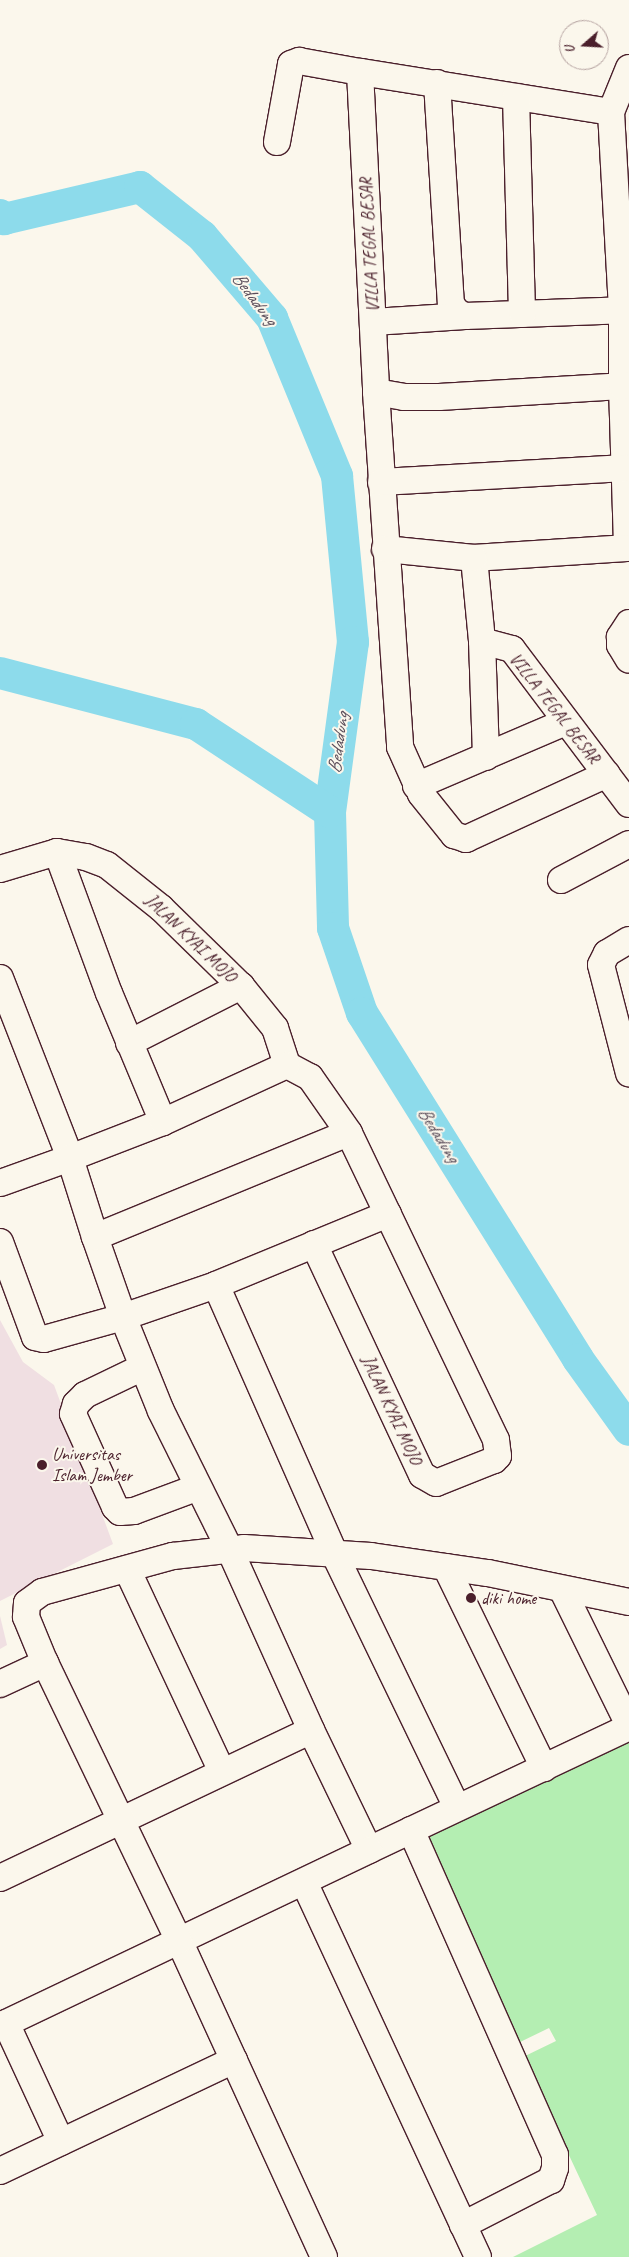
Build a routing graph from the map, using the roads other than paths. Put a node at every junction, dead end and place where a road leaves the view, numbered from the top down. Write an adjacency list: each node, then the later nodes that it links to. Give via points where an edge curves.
1 (629, 68): 5 (street)
2 (360, 72): 3 (street); 6 (street, via 299,61 291,64); 10 (street, VILLA TEGAL BESAR)
3 (437, 83): 4 (street); 9 (street, via 451,304)
4 (516, 97): 5 (street); 8 (street)
5 (610, 112): 7 (street)
6 (277, 142)
7 (625, 310): 8 (street); 11 (street)
8 (522, 314): 9 (street)
9 (465, 316): 10 (street)
10 (373, 322): 12 (street, VILLA TEGAL BESAR)
11 (626, 385): 12 (street, via 439,397 404,397); 13 (street)
12 (376, 392): 14 (street, VILLA TEGAL BESAR)
13 (626, 468): 14 (street); 15 (street)
14 (381, 482): 16 (street, VILLA TEGAL BESAR)
15 (628, 548): 17 (street)
16 (385, 549): 17 (street); 24 (street, VILLA TEGAL BESAR, via 400,747)
17 (474, 558): 19 (street)
18 (629, 623): 20 (street, via 620,638 620,645)
19 (482, 641): 21 (street, VILLA TEGAL BESAR, via 512,649); 22 (street)
20 (629, 660)
21 (565, 722): 22 (street); 23 (street, VILLA TEGAL BESAR)
22 (486, 757): 24 (street)
23 (606, 774): 24 (street, VILLA TEGAL BESAR, via 466,839 454,836); 25 (street, VILLA TEGAL BESAR)
24 (416, 786)
25 (629, 804)
26 (629, 844): 29 (street)
27 (57, 852): 28 (street, JALAN KYAI MOJO); 32 (street, JALAN KYAI MOJO, via 86,856 128,879); 34 (street)
28 (0, 869)
29 (561, 880)
30 (629, 940): 33 (street, via 601,960)
31 (0, 978): 39 (street)
32 (241, 986): 34 (street); 35 (street, JALAN KYAI MOJO, via 275,1028)
33 (624, 1033): 36 (street)
34 (129, 1043): 37 (street)
35 (288, 1065): 37 (street); 38 (street, JALAN KYAI MOJO, via 310,1077)
36 (629, 1073)
37 (163, 1122): 39 (street)
38 (349, 1132): 41 (street, JALAN KYAI MOJO); 42 (street)
39 (70, 1158): 40 (street); 42 (street)
40 (0, 1184)
41 (388, 1214): 44 (street); 44 (street, JALAN KYAI MOJO, via 498,1449 494,1460 442,1482 428,1481 422,1475)
42 (95, 1237): 46 (street)
43 (0, 1242): 46 (street, via 30,1330 39,1339)
44 (314, 1244): 45 (street)
45 (216, 1285): 46 (street); 50 (street)
46 (123, 1317): 47 (street)
47 (141, 1368): 48 (street); 48 (street, via 85,1395 76,1404 74,1414 115,1507 129,1512)
48 (196, 1488): 49 (street)
49 (229, 1548): 50 (street); 52 (street, via 173,1556); 58 (street)
50 (334, 1553): 51 (street); 61 (street)
51 (446, 1567): 53 (street); 59 (street)
52 (127, 1570): 55 (street, via 42,1592 27,1603 26,1617); 60 (street)
53 (562, 1589): 54 (street); 57 (street)
54 (629, 1602)
55 (45, 1663): 56 (street); 62 (street)
56 (0, 1684)
57 (629, 1726): 59 (street)
58 (311, 1730): 60 (street); 64 (street)
59 (544, 1768): 61 (street)
60 (222, 1772): 62 (street)
61 (457, 1808): 63 (street)
62 (122, 1819): 65 (street); 67 (street)
63 (411, 1830): 64 (street); 72 (street, via 555,2155 556,2168 551,2180)
64 (369, 1850): 66 (street)
65 (0, 1878)
66 (304, 1882): 67 (street); 72 (street)
67 (179, 1942): 68 (street); 69 (street)
68 (3, 2016): 70 (street)
69 (234, 2060): 70 (street); 73 (street)
70 (61, 2142): 71 (street)
71 (0, 2171)
72 (463, 2225): 74 (street)
73 (324, 2257)
74 (478, 2257)

